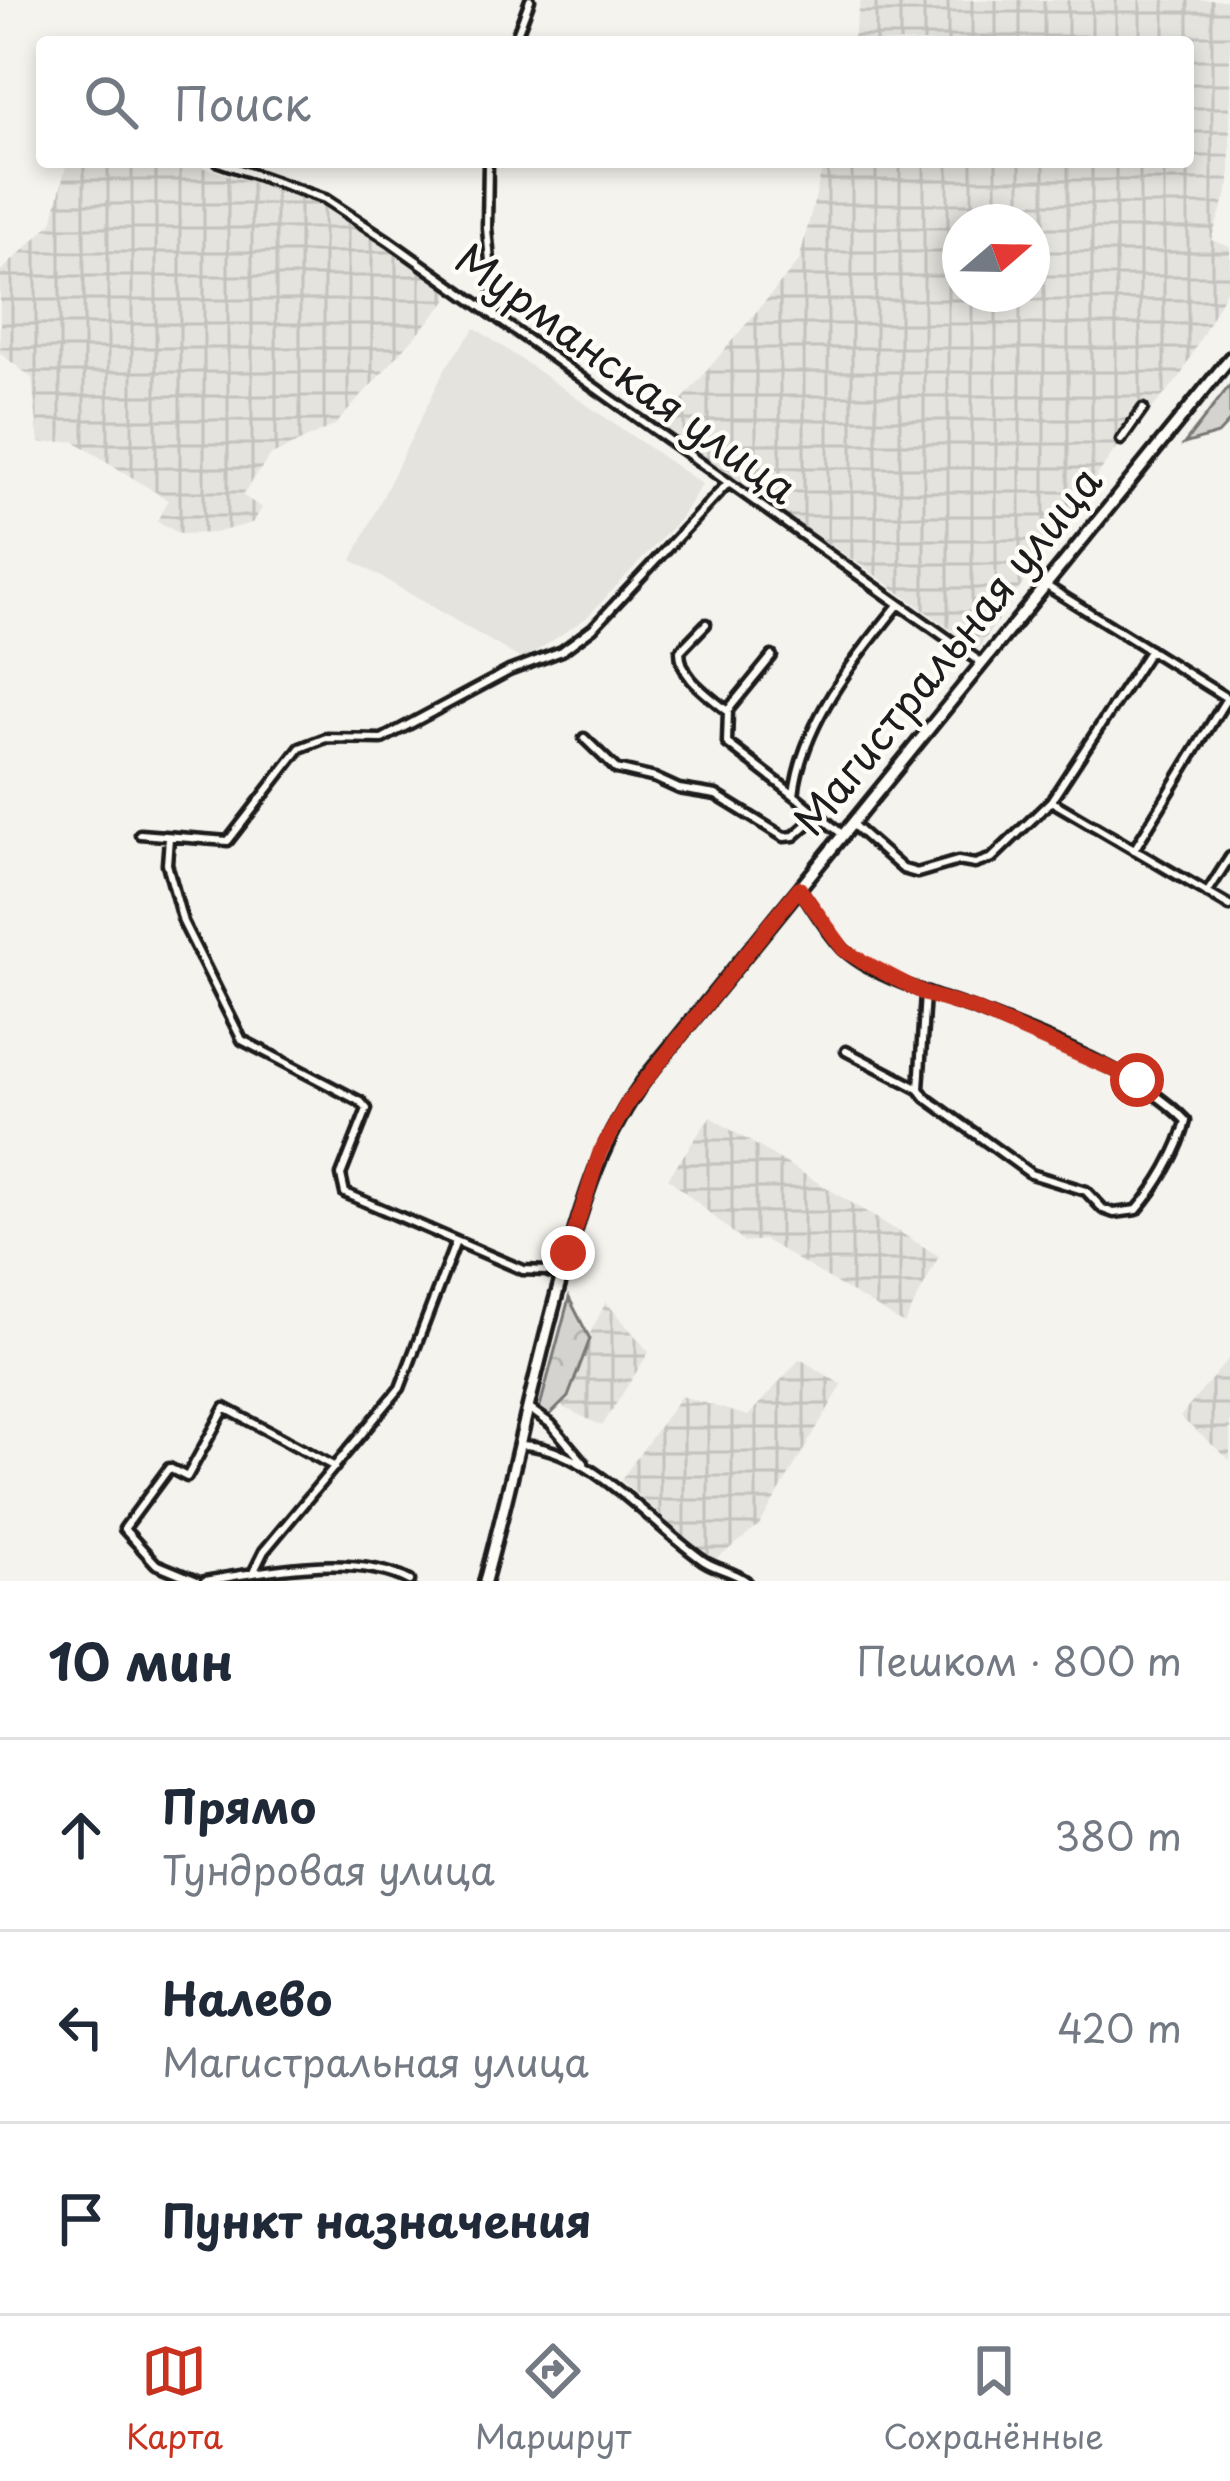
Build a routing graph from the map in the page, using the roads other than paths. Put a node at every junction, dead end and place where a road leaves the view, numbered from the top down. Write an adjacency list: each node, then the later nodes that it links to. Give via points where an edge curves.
1 (530, 0): 2 (street)
2 (516, 36)
3 (236, 168): 5 (street, Мурманская улица, via 325,199)
4 (488, 168): 5 (street)
5 (495, 317): 9 (street, Мурманская улица)
6 (1230, 358): 10 (main road, Магистральная улица)
7 (1143, 409): 8 (street)
8 (1120, 440)
9 (727, 484): 11 (street, Мурманская улица); 25 (street, via 562,652 382,739 311,742 228,841)
10 (1045, 585): 13 (street); 15 (main road, Магистральная улица)
11 (898, 604): 15 (street, Мурманская улица); 19 (street, via 844,676 798,766)
12 (706, 624): 17 (street, via 680,651 680,664)
13 (1150, 650): 16 (street); 20 (street)
14 (772, 656): 17 (street)
15 (982, 663): 22 (main road, Магистральная улица)
16 (1228, 699): 26 (street)
17 (728, 712): 19 (street, via 731,748)
18 (584, 738): 21 (street, via 616,769 716,795 784,837)
19 (794, 795): 21 (street)
20 (1051, 801): 22 (street, via 992,858 916,873); 26 (street)
21 (818, 815): 24 (street)
22 (852, 824): 24 (main road, Магистральная улица)
23 (140, 834): 25 (street)
24 (842, 836): 28 (main road, Магистральная улица)
25 (169, 838): 34 (street, via 167,864 183,922 242,1040 367,1109 341,1175 345,1193)
26 (1134, 850): 29 (street)
27 (1230, 857): 29 (street)
28 (799, 888): 31 (street, via 844,950); 35 (main road, Магистральная улица, via 609,1132)
29 (1207, 893): 30 (street)
30 (1230, 906)
31 (925, 994): 33 (street); 33 (street, via 1137,1080 1186,1121 1147,1199 1114,1214 1086,1190 1031,1174)
32 (846, 1051): 33 (street)
33 (919, 1089)
34 (455, 1244): 35 (street); 38 (street, via 400,1388)
35 (562, 1276): 36 (main road, Магистральная улица)
36 (527, 1407): 37 (main road, Магистральная улица); 39 (street)
37 (518, 1445): 39 (street, via 538,1445); 43 (main road, Магистральная улица)
38 (334, 1467): 40 (street); 41 (street, via 225,1408 187,1477 169,1468 124,1529 156,1564)
39 (589, 1468): 44 (street, via 710,1565)
40 (253, 1573): 41 (street); 42 (street, via 370,1566)
41 (201, 1581)
42 (410, 1581)
43 (485, 1581)
44 (746, 1581)

